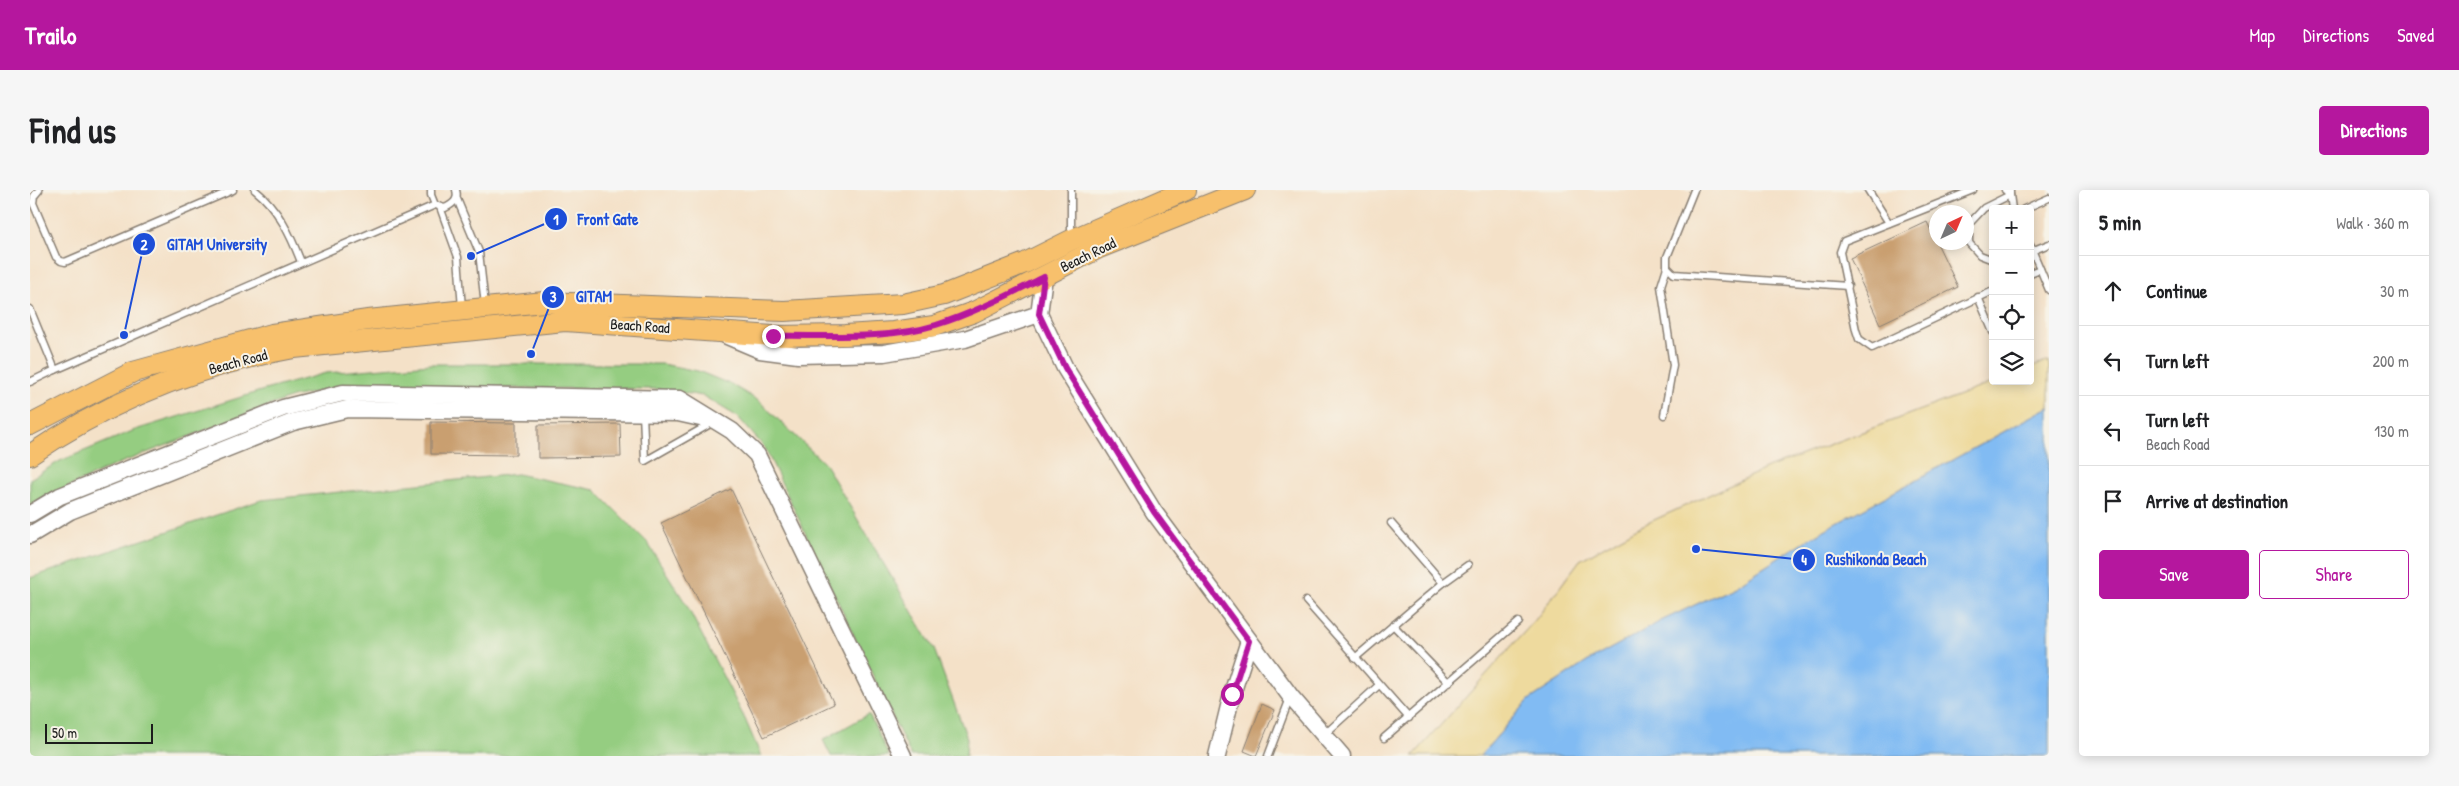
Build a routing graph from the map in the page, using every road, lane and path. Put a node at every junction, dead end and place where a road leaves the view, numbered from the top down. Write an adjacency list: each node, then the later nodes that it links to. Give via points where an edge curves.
1 (39, 190): 12 (lane, via 33,203 56,257 66,262)
2 (233, 190): 12 (lane)
3 (255, 190): 25 (lane, via 284,224)
4 (431, 190): 18 (lane, via 432,200)
5 (456, 190): 15 (lane)
6 (1071, 190): 21 (lane)
7 (1186, 190): 21 (main road)
8 (1245, 190): 21 (main road, Beach Road)
9 (1694, 190): 26 (lane, via 1670,246)
10 (1868, 190): 19 (lane)
11 (1974, 190): 19 (lane)
12 (223, 192)
13 (2008, 192): 16 (lane); 24 (lane, via 1984,208 1969,224 1970,244 1980,255)
14 (2049, 198): 17 (lane)
15 (457, 199): 18 (lane, via 450,206); 35 (lane, via 479,252)
16 (2011, 205)
17 (2033, 205)
18 (437, 206): 25 (lane); 36 (lane, via 458,256)
19 (1889, 223): 30 (lane, via 1844,241 1841,246)
20 (2049, 244): 22 (lane)
21 (1075, 248): 29 (main road, Beach Road); 35 (main road, via 1025,263 944,295 903,304 784,311 544,302)
22 (2034, 250)
23 (2034, 256): 27 (lane)
24 (1989, 258)
25 (301, 262): 40 (lane)
26 (1668, 267): 30 (lane, via 1674,274 1685,276); 43 (lane, via 1661,286 1674,365)
27 (2040, 269): 28 (lane); 31 (lane)
28 (2034, 271)
29 (1044, 277): 37 (street); 39 (main road, Beach Road, via 974,312 934,326 845,335 773,336)
30 (1848, 286): 33 (lane, via 1859,339 1872,348)
31 (2049, 290)
32 (1989, 293): 33 (lane)
33 (1978, 297): 38 (lane)
34 (30, 309): 40 (lane)
35 (485, 309): 36 (main road)
36 (462, 312): 45 (main road, via 368,320 272,334 134,372)
37 (1039, 314): 39 (street, via 965,339 884,353 798,356 760,350); 55 (street, via 1065,368 1154,512)
38 (1989, 323)
39 (718, 332): 46 (main road, Beach Road, via 565,321 294,348 258,355 169,382 69,429)
40 (55, 370): 41 (lane)
41 (30, 382)
42 (643, 413): 44 (street, via 678,413); 44 (lane, via 645,461); 49 (street, via 347,409 293,422 70,512)
43 (1664, 415)
44 (715, 421): 47 (street, via 680,399 343,393 283,408 60,496); 63 (street, via 732,431 757,455)
45 (30, 425)
46 (30, 455)
47 (30, 514)
48 (1391, 523): 51 (lane)
49 (30, 535)
50 (1468, 565): 51 (lane)
51 (1443, 583): 54 (lane)
52 (1306, 601): 56 (lane)
53 (1518, 622): 57 (lane)
54 (1393, 625): 56 (lane); 57 (lane)
55 (1249, 641): 59 (street); 64 (street)
56 (1356, 658): 58 (lane)
57 (1449, 683): 60 (lane)
58 (1380, 685): 60 (lane); 61 (lane)
59 (1291, 697): 61 (street); 65 (lane)
60 (1409, 718): 62 (lane)
61 (1325, 734): 66 (street)
62 (1384, 738)
63 (903, 756)
64 (1217, 756)
65 (1268, 756)
66 (1342, 756)

